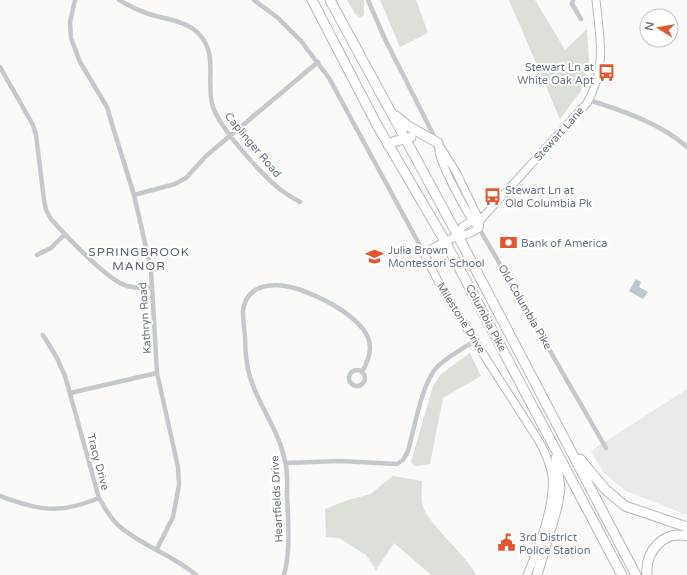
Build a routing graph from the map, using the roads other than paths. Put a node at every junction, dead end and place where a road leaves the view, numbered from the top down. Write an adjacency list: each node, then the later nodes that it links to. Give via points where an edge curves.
1 (75, 0): 19 (street, Kathryn Road, via 70,22 71,38 80,62 107,107)
2 (119, 0): 14 (street, Caplinger Road, via 144,12 192,27 200,34 207,45 210,57 212,106)
3 (254, 0): 10 (street, Milestone Drive, via 278,18)
4 (312, 0): 17 (highway, Columbia Pike)
5 (330, 0): 13 (highway, Columbia Pike)
6 (368, 0): 16 (street, Old Columbia Pike)
7 (573, 0): 9 (street, via 572,4)
8 (596, 0): 12 (street, Stewart Lane, via 601,55 599,75)
9 (581, 19)
10 (318, 62): 14 (street); 25 (street, Milestone Drive, via 344,104)
11 (0, 67): 22 (street, via 33,125 46,210)
12 (589, 100): 18 (street, via 656,126); 21 (street, Stewart Lane, via 561,134)
13 (390, 111): 15 (highway, Columbia Pike); 16 (highway, via 408,126)
14 (231, 135): 19 (street, via 206,156 186,178 175,184); 20 (street, Caplinger Road, via 267,178)
15 (406, 138): 16 (highway); 17 (highway); 23 (highway, Columbia Pike)
16 (434, 141): 21 (street, Old Columbia Pike)
17 (388, 145): 24 (highway, Columbia Pike)
18 (687, 147)
19 (134, 196): 27 (street, Kathryn Road, via 148,251)
20 (300, 202)
21 (477, 223): 23 (street, Stewart Lane, via 465,236); 35 (street, Old Columbia Pike)
22 (65, 234): 26 (street, via 51,248); 27 (street, via 106,274 120,283 138,288)
23 (458, 236): 24 (street, Stewart Lane); 33 (highway, Columbia Pike)
24 (446, 243): 25 (street, Stewart Lane); 34 (highway, Columbia Pike)
25 (424, 253): 29 (street, Milestone Drive)
26 (37, 255)
27 (151, 287): 31 (street, Kathryn Road)
28 (43, 335): 32 (street, Tracy Drive, via 57,358)
29 (475, 341): 36 (street, via 437,367 431,375 404,460 397,464 339,461); 44 (street, Milestone Drive, via 539,441 549,462 552,476 550,506)
30 (362, 372): 36 (street, Heartfields Drive, via 367,364 370,346 365,330 342,310 301,290 276,284 260,286 248,297 243,311 250,377 281,442)
31 (157, 373): 32 (street); 41 (street, Kathryn Road, via 178,467 179,485 173,517)
32 (70, 392): 38 (street, Tracy Drive)
33 (560, 430): 39 (highway, via 591,474 625,506); 47 (highway, Columbia Pike)
34 (553, 445): 45 (highway, via 560,488); 46 (highway, Columbia Pike)
35 (606, 448)
36 (286, 463): 43 (street, Heartfields Drive, via 289,524 288,562)
37 (0, 496): 38 (street, via 28,506 50,510 63,509)
38 (99, 498): 41 (street, Tracy Drive, via 118,525)
39 (687, 527)
40 (687, 536): 48 (highway, via 670,536 654,547 648,559)
41 (158, 549): 42 (street, Tracy Drive)
42 (196, 575)
43 (284, 575)
44 (527, 575)
45 (537, 575)
46 (622, 575)
47 (636, 575)
48 (647, 575)

